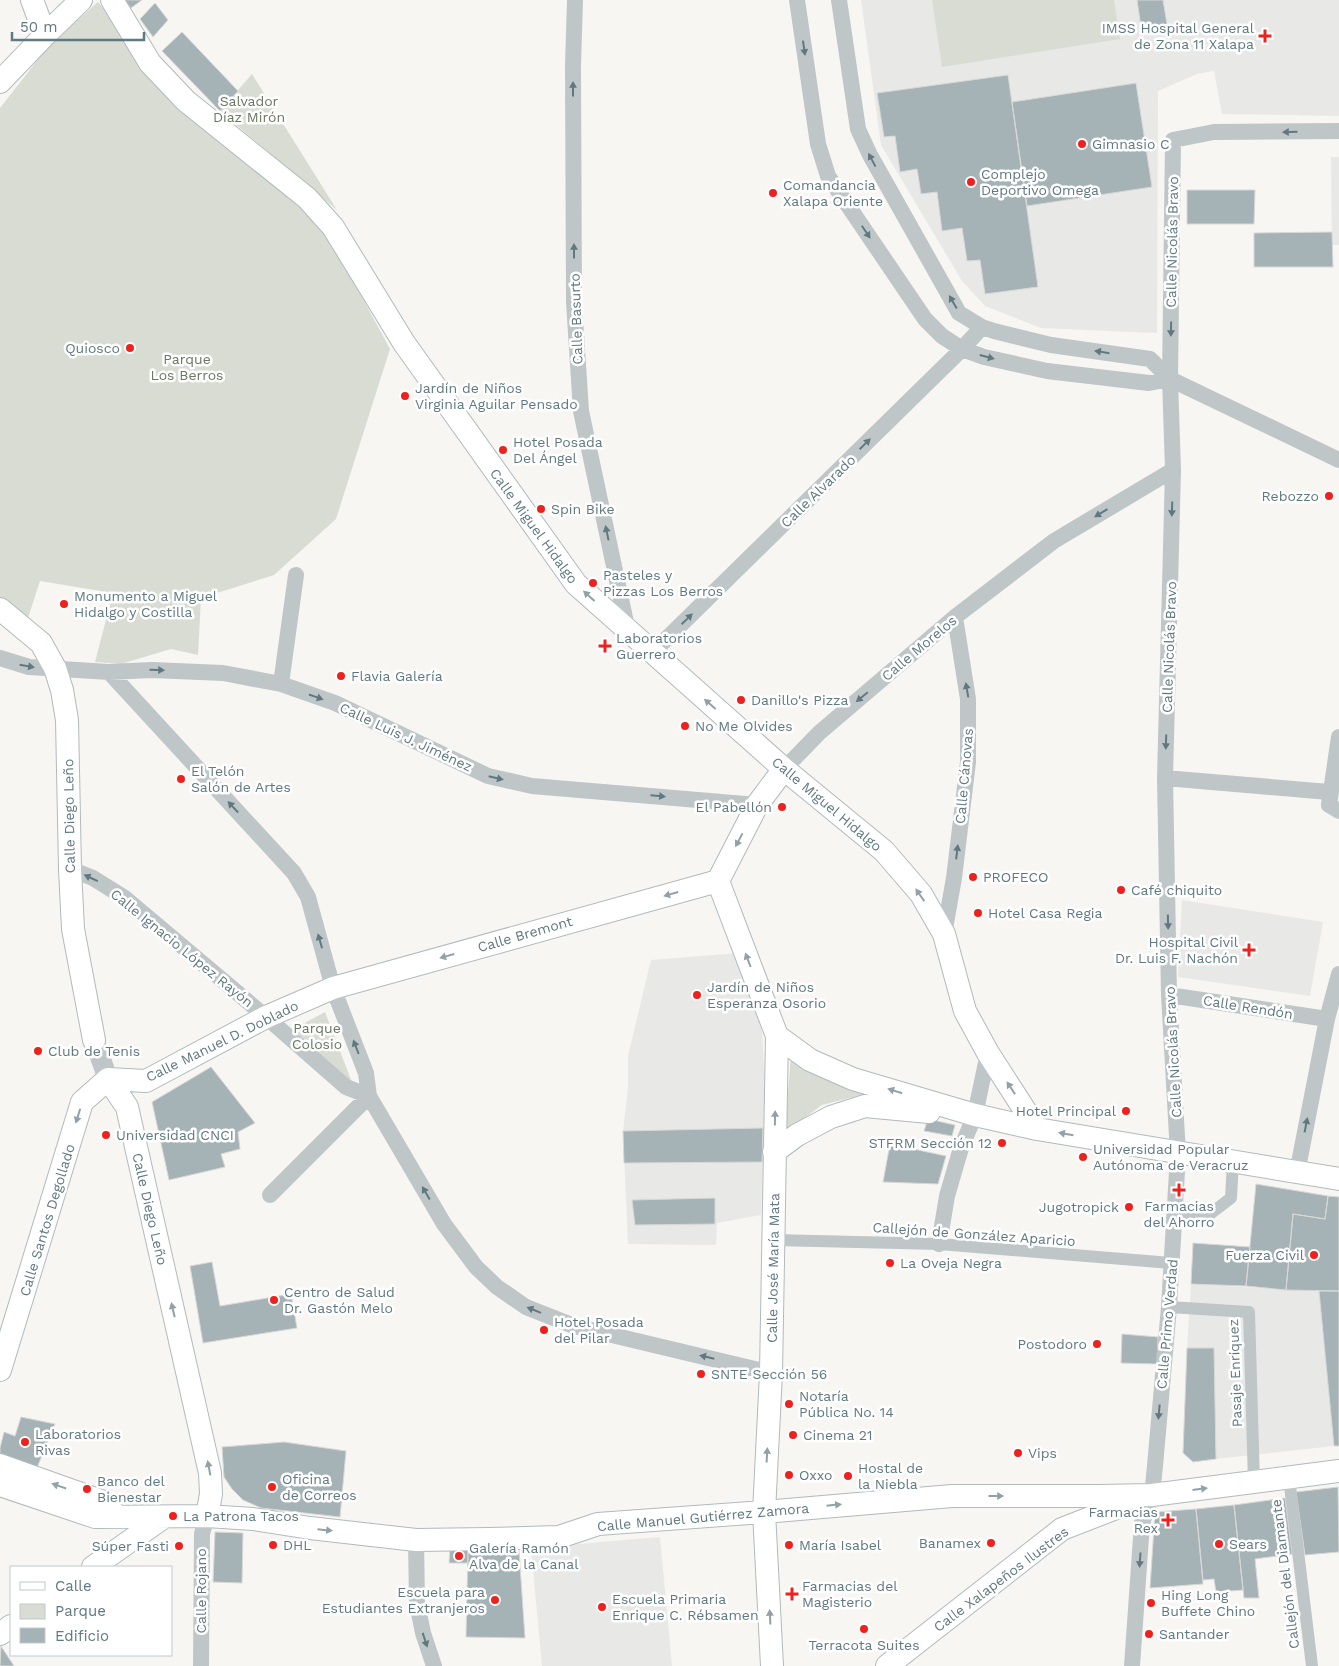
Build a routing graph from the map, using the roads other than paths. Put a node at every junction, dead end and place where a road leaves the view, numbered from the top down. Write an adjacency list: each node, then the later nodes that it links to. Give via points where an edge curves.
1 (32, 0): 7 (main road)
2 (81, 0): 7 (main road)
3 (112, 0): 18 (main road, Calle Miguel Hidalgo, one-way to 3, via 576,584 404,343 333,226 307,198 186,101 150,63)
4 (575, 0): 18 (street, Calle Basurto, one-way to 4, via 581,410 574,302)
5 (797, 0): 11 (street, one-way to 11, via 818,144 828,176 925,319)
6 (839, 0): 10 (street, one-way to 6, via 959,313 858,129)
7 (44, 35): 8 (main road)
8 (0, 82)
9 (1339, 131): 12 (street, Calle Nicolás Bravo, one-way to 12, via 1214,132 1173,140)
10 (982, 327): 11 (street, Calle Alvarado); 12 (street, one-way to 10, via 1150,359 1051,345)
11 (962, 349): 12 (street, one-way to 12, via 1047,370 1149,383); 19 (street, Calle Alvarado, one-way to 11)
12 (1170, 379): 13 (street); 14 (street, Calle Nicolás Bravo)
13 (1339, 460)
14 (1173, 470): 17 (street, Calle Morelos, one-way to 17, via 1054,541); 26 (street, Calle Nicolás Bravo, one-way to 26)
15 (296, 575): 23 (street)
16 (0, 609): 21 (main road, Calle Diego Leño, via 41,643)
17 (955, 617): 25 (street, Calle Morelos, one-way to 25, via 819,733); 32 (street, Calle Cánovas, one-way to 17, via 968,762 968,699)
18 (628, 632): 19 (main road, Calle Miguel Hidalgo)
19 (652, 653): 25 (main road, Calle Miguel Hidalgo, one-way to 19)
20 (0, 658): 21 (street, Calle Luis J. Jiménez, one-way to 21, via 29,667)
21 (56, 668): 22 (street, Calle Luis J. Jiménez); 30 (main road, Calle Diego Leño, via 67,720)
22 (109, 672): 23 (street, Calle Luis J. Jiménez, one-way to 23, via 223,673); 34 (street, one-way to 22, via 308,897 294,873)
23 (281, 684): 28 (street, Calle Luis J. Jiménez, one-way to 28, via 335,703 488,776 532,786)
24 (1339, 737): 27 (street)
25 (784, 769): 28 (main road, Calle Morelos); 32 (main road, Calle Miguel Hidalgo, one-way to 25, via 921,894 884,851)
26 (1165, 778): 27 (street); 35 (street, Calle Nicolás Bravo, one-way to 35)
27 (1330, 792): 29 (street, via 1329,805)
28 (757, 805): 31 (main road, Calle Morelos, one-way to 31)
29 (1339, 811)
30 (70, 869): 36 (street, Calle Ignacio López Rayón, one-way to 30, via 125,898 93,878); 39 (main road, Calle Diego Leño, via 73,929)
31 (718, 881): 34 (main road, Calle Bremont, one-way to 34); 38 (main road, Calle José María Mata, one-way to 31)
32 (944, 934): 40 (main road, Calle Miguel Hidalgo, via 965,1011)
33 (1339, 974): 37 (street)
34 (333, 988): 36 (main road, Calle Manuel D. Doblado); 42 (street, one-way to 34, via 366,1073)
35 (1170, 996): 37 (street, Calle Rendón); 46 (street, Calle Nicolás Bravo)
36 (266, 1017): 41 (main road, Calle Manuel D. Doblado, via 146,1081); 42 (street, Calle Ignacio López Rayón, via 346,1087)
37 (1327, 1019): 48 (street, one-way to 37)
38 (777, 1036): 43 (main road, one-way to 38, via 853,1079 810,1060); 45 (main road, Calle José María Mata, one-way to 38)
39 (94, 1040): 41 (street, Calle Diego Leño)
40 (988, 1053): 43 (street); 44 (main road, Calle Miguel Hidalgo, one-way to 40)
41 (108, 1079): 56 (main road, Calle Santos Degollado, one-way to 56, via 82,1102); 67 (main road, Calle Diego Leño, one-way to 41, via 210,1473 127,1107)
42 (369, 1096): 50 (street); 58 (street, one-way to 42, via 574,1326 526,1307 476,1267 444,1224)
43 (975, 1115): 44 (main road); 45 (main road, via 866,1106 831,1117); 53 (street, via 960,1148)
44 (1037, 1129): 46 (main road, one-way to 44)
45 (774, 1152): 52 (main road, Calle José María Mata)
46 (1178, 1154): 47 (main road); 51 (street, Calle Primo Verdad)
47 (1232, 1161): 48 (main road); 51 (street, via 1231,1198 1206,1217)
48 (1297, 1173): 49 (main road)
49 (1339, 1179)
50 (270, 1195)
51 (1175, 1213): 54 (street, Calle Primo Verdad)
52 (774, 1240): 53 (street, Callejón de González Aparicio); 58 (main road, Calle José María Mata)
53 (938, 1244): 54 (street, Callejón de González Aparicio)
54 (1172, 1263): 55 (street, Calle Primo Verdad)
55 (1169, 1307): 62 (street, Pasaje Enríquez, via 1249,1312); 64 (street, Calle Primo Verdad, one-way to 64)
56 (5, 1337): 57 (main road, Calle Santos Degollado)
57 (0, 1370)
58 (772, 1373): 65 (main road, Calle José María Mata, one-way to 58)
59 (0, 1466): 66 (main road, one-way to 59, via 104,1502)
60 (1339, 1471): 61 (main road)
61 (1289, 1478): 62 (main road); 76 (street, Callejón del Diamante)
62 (1254, 1482): 64 (main road, one-way to 62)
63 (0, 1485): 66 (main road, Calle Manuel Gutiérrez Zamora, via 95,1517)
64 (1152, 1495): 65 (main road, Calle Manuel Gutiérrez Zamora, one-way to 64, via 952,1496); 74 (main road, Calle Xalapeños Ilustres, via 1062,1529); 75 (street, Calle Primo Verdad, one-way to 75, via 1142,1523)
65 (764, 1512): 69 (main road, Calle Manuel Gutiérrez Zamora, via 598,1524 559,1536); 73 (main road, Calle José María Mata, one-way to 65)
66 (116, 1516): 68 (main road, Calle Manuel Gutiérrez Zamora)
67 (207, 1516): 68 (main road, Calle Manuel Gutiérrez Zamora); 69 (main road, Calle Manuel Gutiérrez Zamora, one-way to 69); 71 (street, Calle Rojano, via 202,1534)
68 (164, 1517): 70 (main road)
69 (416, 1540): 72 (street, one-way to 72, via 417,1603)
70 (94, 1566)
71 (201, 1666)
72 (434, 1666)
73 (772, 1666)
74 (887, 1666)
75 (1132, 1666)
76 (1312, 1666)

